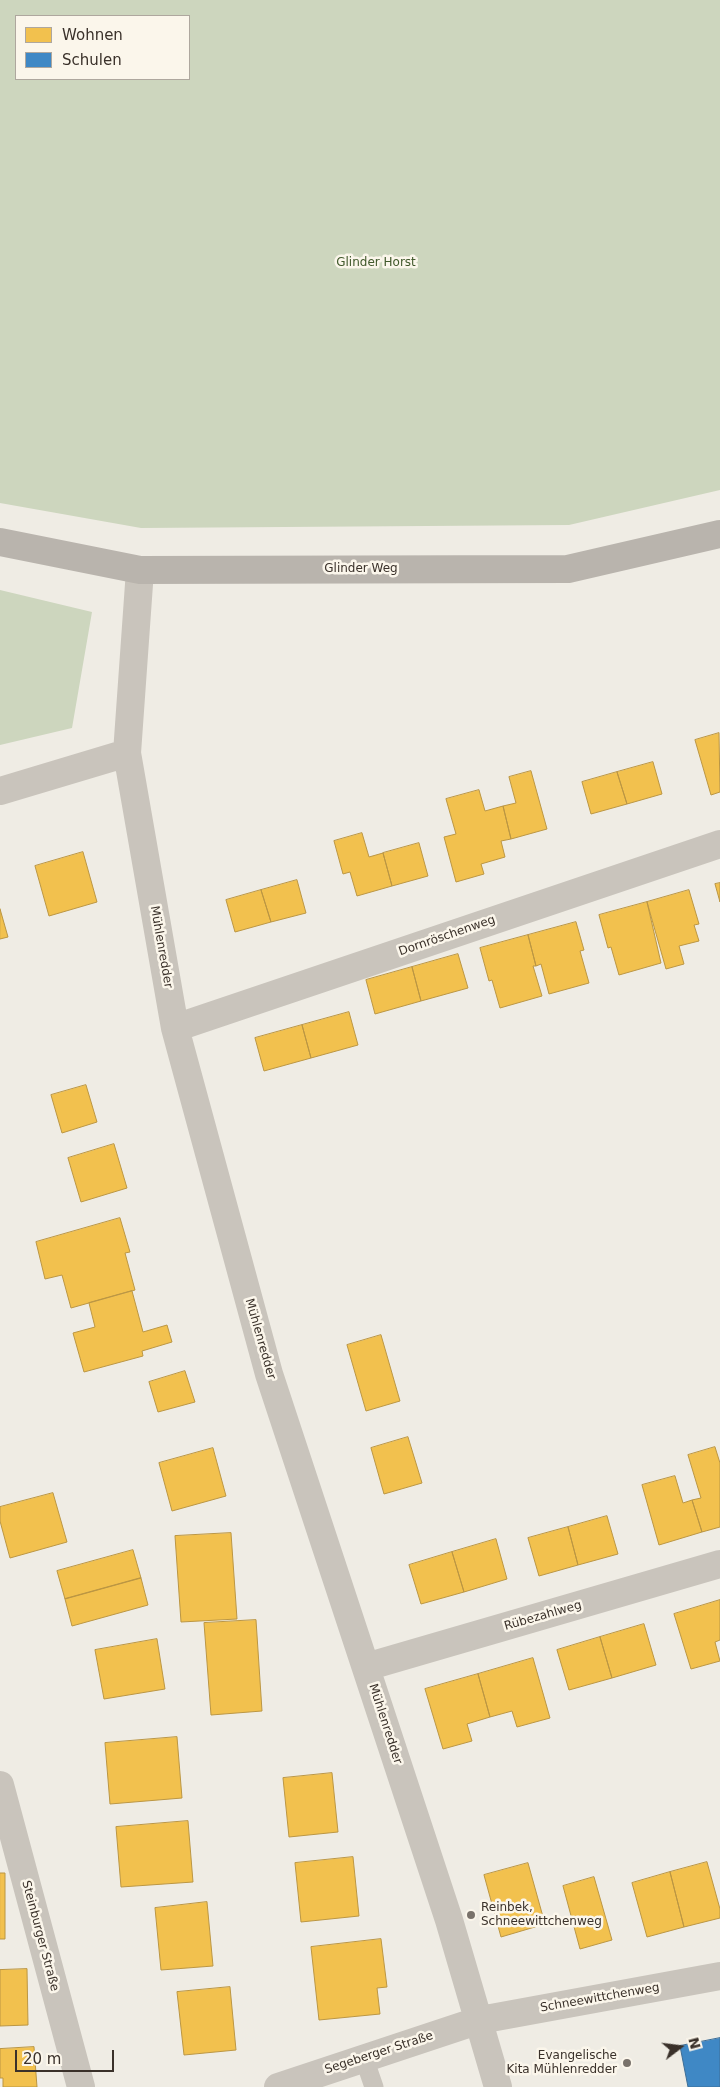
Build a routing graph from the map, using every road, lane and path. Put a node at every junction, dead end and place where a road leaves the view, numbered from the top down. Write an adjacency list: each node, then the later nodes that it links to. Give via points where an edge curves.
1 (720, 534): 3 (main road, Glinder Weg, via 568,569)
2 (0, 542): 3 (main road, Glinder Weg)
3 (140, 570): 4 (street, Mühlenredder)
4 (127, 754): 5 (street); 7 (street, Mühlenredder)
5 (0, 791)
6 (720, 844): 7 (street, Dornröschenweg)
7 (175, 1028): 9 (street, Mühlenredder, via 269,1374)
8 (720, 1564): 9 (street, Rübezahlweg)
9 (366, 1667): 12 (street, Mühlenredder)
10 (0, 1785): 14 (street, Steinburger Straße)
11 (720, 1976): 12 (street, Schneewittchenweg)
12 (480, 2020): 13 (street, Segeberger Straße); 17 (street, Mühlenredder)
13 (364, 2058): 15 (street, Segeberger Straße); 16 (lane)
14 (81, 2087)
15 (278, 2087)
16 (374, 2087)
17 (498, 2087)

